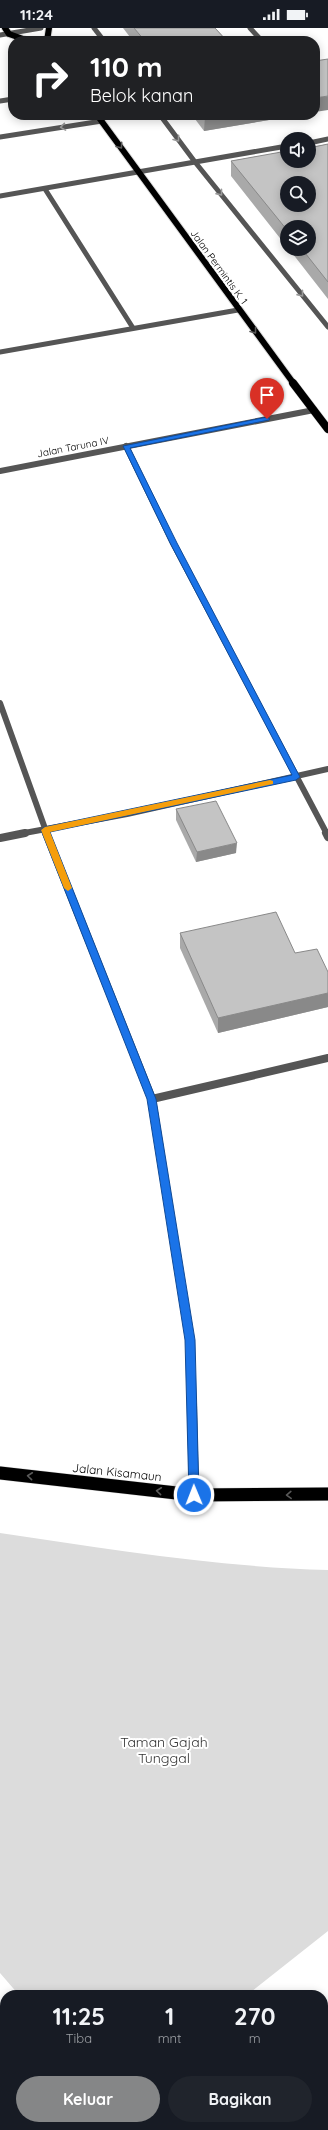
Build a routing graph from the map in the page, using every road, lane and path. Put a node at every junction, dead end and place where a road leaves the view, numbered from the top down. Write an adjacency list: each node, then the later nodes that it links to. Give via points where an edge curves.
1 (5, 28): 5 (main road)
2 (41, 28): 5 (street)
3 (94, 28): 8 (street)
4 (250, 28): 9 (street)
5 (9, 34): 6 (street); 7 (main road)
6 (0, 35)
7 (14, 36)
8 (100, 36)
9 (257, 36)
10 (164, 120): 16 (street, one-way to 16)
11 (102, 121): 12 (street, one-way to 12); 17 (main road, Jalan Permintis K. 1, one-way to 17)
12 (0, 138)
13 (328, 139): 14 (street)
14 (316, 142)
15 (280, 147): 16 (street)
16 (195, 162): 17 (street); 21 (street, one-way to 21)
17 (139, 173): 18 (street); 20 (main road, Jalan Permintis K. 1)
18 (45, 189): 19 (street); 22 (street)
19 (0, 196)
20 (238, 310): 22 (street); 24 (main road, Jalan Permintis K. 1, one-way to 24)
21 (328, 327)
22 (133, 328): 23 (street)
23 (0, 352)
24 (314, 410): 25 (main road, Jalan Permintis K. 1); 26 (street, Jalan Taruna IV)
25 (328, 429)
26 (126, 446): 27 (street, Jalan Taruna IV); 30 (street, via 173,543)
27 (0, 470)
28 (0, 703): 31 (street)
29 (328, 769): 30 (street)
30 (296, 777): 31 (street); 32 (street)
31 (45, 830): 33 (street); 35 (street)
32 (328, 836)
33 (0, 838)
34 (328, 1058): 35 (street)
35 (152, 1099): 38 (street, via 190,1340)
36 (0, 1473): 38 (main road, Jalan Kisamaun, one-way to 36)
37 (328, 1494): 38 (main road, Jalan Kisamaun, one-way to 38)
38 (194, 1495)

